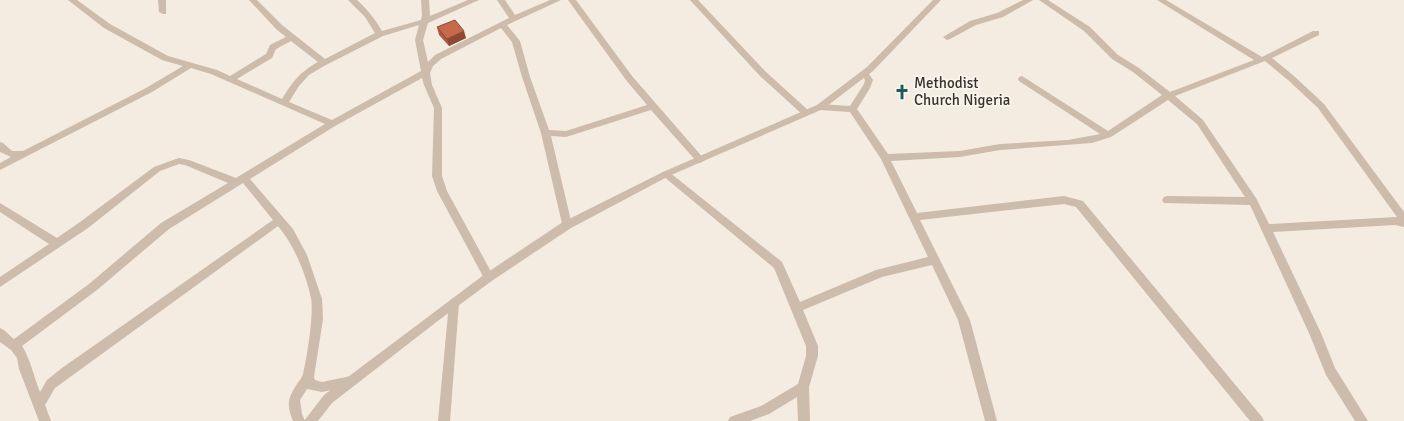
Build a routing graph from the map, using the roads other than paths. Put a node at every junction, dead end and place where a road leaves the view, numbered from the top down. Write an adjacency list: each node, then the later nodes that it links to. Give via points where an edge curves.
1 (72, 0): 25 (street, via 107,26 164,58)
2 (162, 0): 15 (street)
3 (252, 0): 21 (street)
4 (352, 0): 20 (street, via 370,16)
5 (425, 0): 17 (street)
6 (475, 0): 17 (street)
7 (501, 0): 16 (street)
8 (557, 0): 16 (street)
9 (572, 0): 32 (street, via 629,78)
10 (694, 0): 35 (street, via 764,74)
11 (936, 0): 27 (street)
12 (1029, 0): 22 (street, via 1000,15 973,23)
13 (1043, 0): 30 (street, via 1087,29 1115,57)
14 (1161, 0): 23 (street)
15 (163, 12)
16 (514, 19): 18 (street)
17 (425, 21): 20 (street); 26 (street, via 419,40)
18 (502, 25): 26 (street, via 438,57 429,65); 37 (street, via 516,41)
19 (1316, 33): 23 (street)
20 (380, 34): 24 (street)
21 (292, 37): 24 (street); 28 (street, via 273,47 269,56)
22 (947, 37)
23 (1264, 59): 30 (street); 51 (street, via 1291,78 1321,106)
24 (324, 62): 31 (street, via 306,73)
25 (190, 65): 28 (street); 40 (street, via 149,90)
26 (426, 72): 36 (street); 56 (street, via 428,85 438,108 437,176 442,191)
27 (864, 73): 33 (street); 34 (street, via 869,80 868,88 855,101)
28 (230, 79): 31 (street)
29 (1022, 79): 38 (street)
30 (1168, 96): 38 (street); 47 (street, via 1200,122)
31 (284, 103): 36 (street)
32 (653, 106): 37 (street, via 566,134); 42 (street)
33 (820, 107): 34 (street); 35 (street)
34 (853, 109): 41 (street)
35 (806, 113): 42 (street)
36 (332, 124): 45 (street)
37 (546, 133): 52 (street)
38 (1108, 135): 41 (street, via 1068,143 1000,147 960,154)
39 (1, 151): 40 (street, via 12,155)
40 (25, 154): 43 (street)
41 (885, 158): 49 (street)
42 (700, 160): 44 (street)
43 (0, 167)
44 (666, 174): 52 (street); 59 (street, via 778,265)
45 (240, 180): 50 (street); 54 (street, via 186,162 170,163 145,177 84,225); 61 (street, via 165,226 93,287)
46 (1167, 200): 47 (street)
47 (1253, 201): 53 (street)
48 (0, 207): 54 (street)
49 (914, 217): 55 (street); 73 (street, via 1064,200 1079,204)
50 (280, 220): 62 (street, via 290,232 302,255 317,299 317,319); 65 (street, via 66,372 51,384)
51 (1404, 222): 53 (street)
52 (567, 225): 56 (street)
53 (1267, 228): 74 (street, via 1330,371)
54 (56, 243): 57 (street)
55 (935, 260): 59 (street, via 880,273); 72 (street, via 964,320)
56 (489, 277): 58 (street)
57 (0, 283)
58 (454, 303): 63 (street); 69 (street)
59 (797, 308): 64 (street, via 812,346 812,356)
60 (0, 333): 61 (street)
61 (14, 345): 65 (street, via 22,356)
62 (308, 377): 63 (street, via 310,385 322,387); 67 (street, via 294,399)
63 (351, 381): 68 (street, via 328,399)
64 (803, 387): 70 (street, via 765,410); 71 (street)
65 (38, 405): 66 (street)
66 (45, 421)
67 (299, 421)
68 (310, 421)
69 (444, 421)
70 (734, 421)
71 (804, 421)
72 (991, 421)
73 (1258, 421)
74 (1362, 421)

